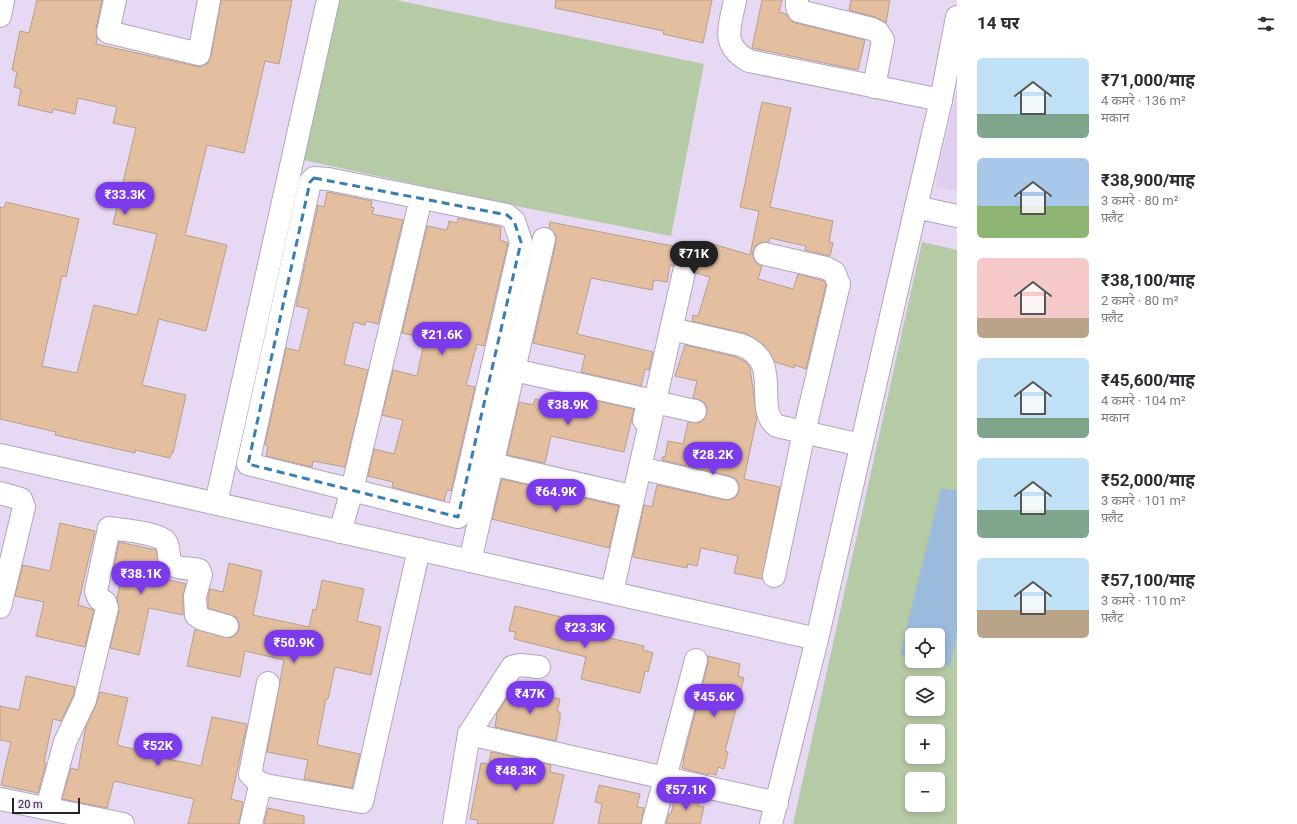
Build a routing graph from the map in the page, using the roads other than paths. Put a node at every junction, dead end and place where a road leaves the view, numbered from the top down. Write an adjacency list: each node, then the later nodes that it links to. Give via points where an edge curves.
1 (3, 0): 7 (street)
2 (115, 0): 3 (street, via 108,32 199,54)
3 (209, 0)
4 (328, 0): 30 (street)
5 (735, 0): 9 (street, via 728,32 730,45 737,55 749,61)
6 (797, 0): 9 (street, via 799,11 878,32 883,40)
7 (0, 16)
8 (957, 17): 10 (street)
9 (874, 87): 10 (street)
10 (941, 100): 12 (street)
11 (421, 198): 27 (street); 27 (street, via 507,215 514,221 521,242 458,517); 27 (street, via 328,179 314,178 310,182 248,464)
12 (916, 207): 13 (street); 22 (street)
13 (957, 216)
14 (544, 239): 18 (street)
15 (765, 254): 21 (street, via 826,268 834,272 839,284)
16 (684, 272): 17 (street)
17 (671, 329): 19 (street); 21 (street, via 751,349 761,360 765,372 769,416 773,423)
18 (514, 370): 24 (street); 29 (street, via 649,400)
19 (655, 402): 20 (street); 25 (street)
20 (695, 411)
21 (804, 432): 22 (street); 35 (street)
22 (861, 446): 39 (street)
23 (0, 455): 30 (street)
24 (492, 464): 29 (street); 34 (street)
25 (640, 468): 26 (street); 36 (street)
26 (727, 488)
27 (352, 490): 31 (street)
28 (0, 493): 37 (street, via 21,499 24,507)
29 (627, 495): 32 (street)
30 (216, 504): 31 (street)
31 (340, 532): 33 (street)
32 (615, 547)
33 (419, 550): 34 (street); 45 (street, via 362,802)
34 (470, 561): 36 (street)
35 (774, 576)
36 (612, 592): 39 (street)
37 (0, 607)
38 (227, 626): 48 (street, via 196,615 195,596 201,575 199,570 174,566 164,541 149,535 109,528 96,590 99,599 105,602 107,608 85,700 65,742)
39 (817, 639): 47 (street)
40 (696, 660): 44 (street)
41 (539, 667): 43 (street, via 512,667)
42 (268, 684): 45 (street, via 250,774)
43 (469, 734): 44 (street); 51 (street)
44 (664, 777): 47 (street); 52 (street)
45 (265, 785): 50 (street, via 259,790)
46 (0, 798): 48 (street)
47 (776, 803): 53 (street)
48 (47, 808): 49 (street)
49 (124, 824)
50 (251, 824)
51 (454, 824)
52 (653, 824)
53 (771, 824)

